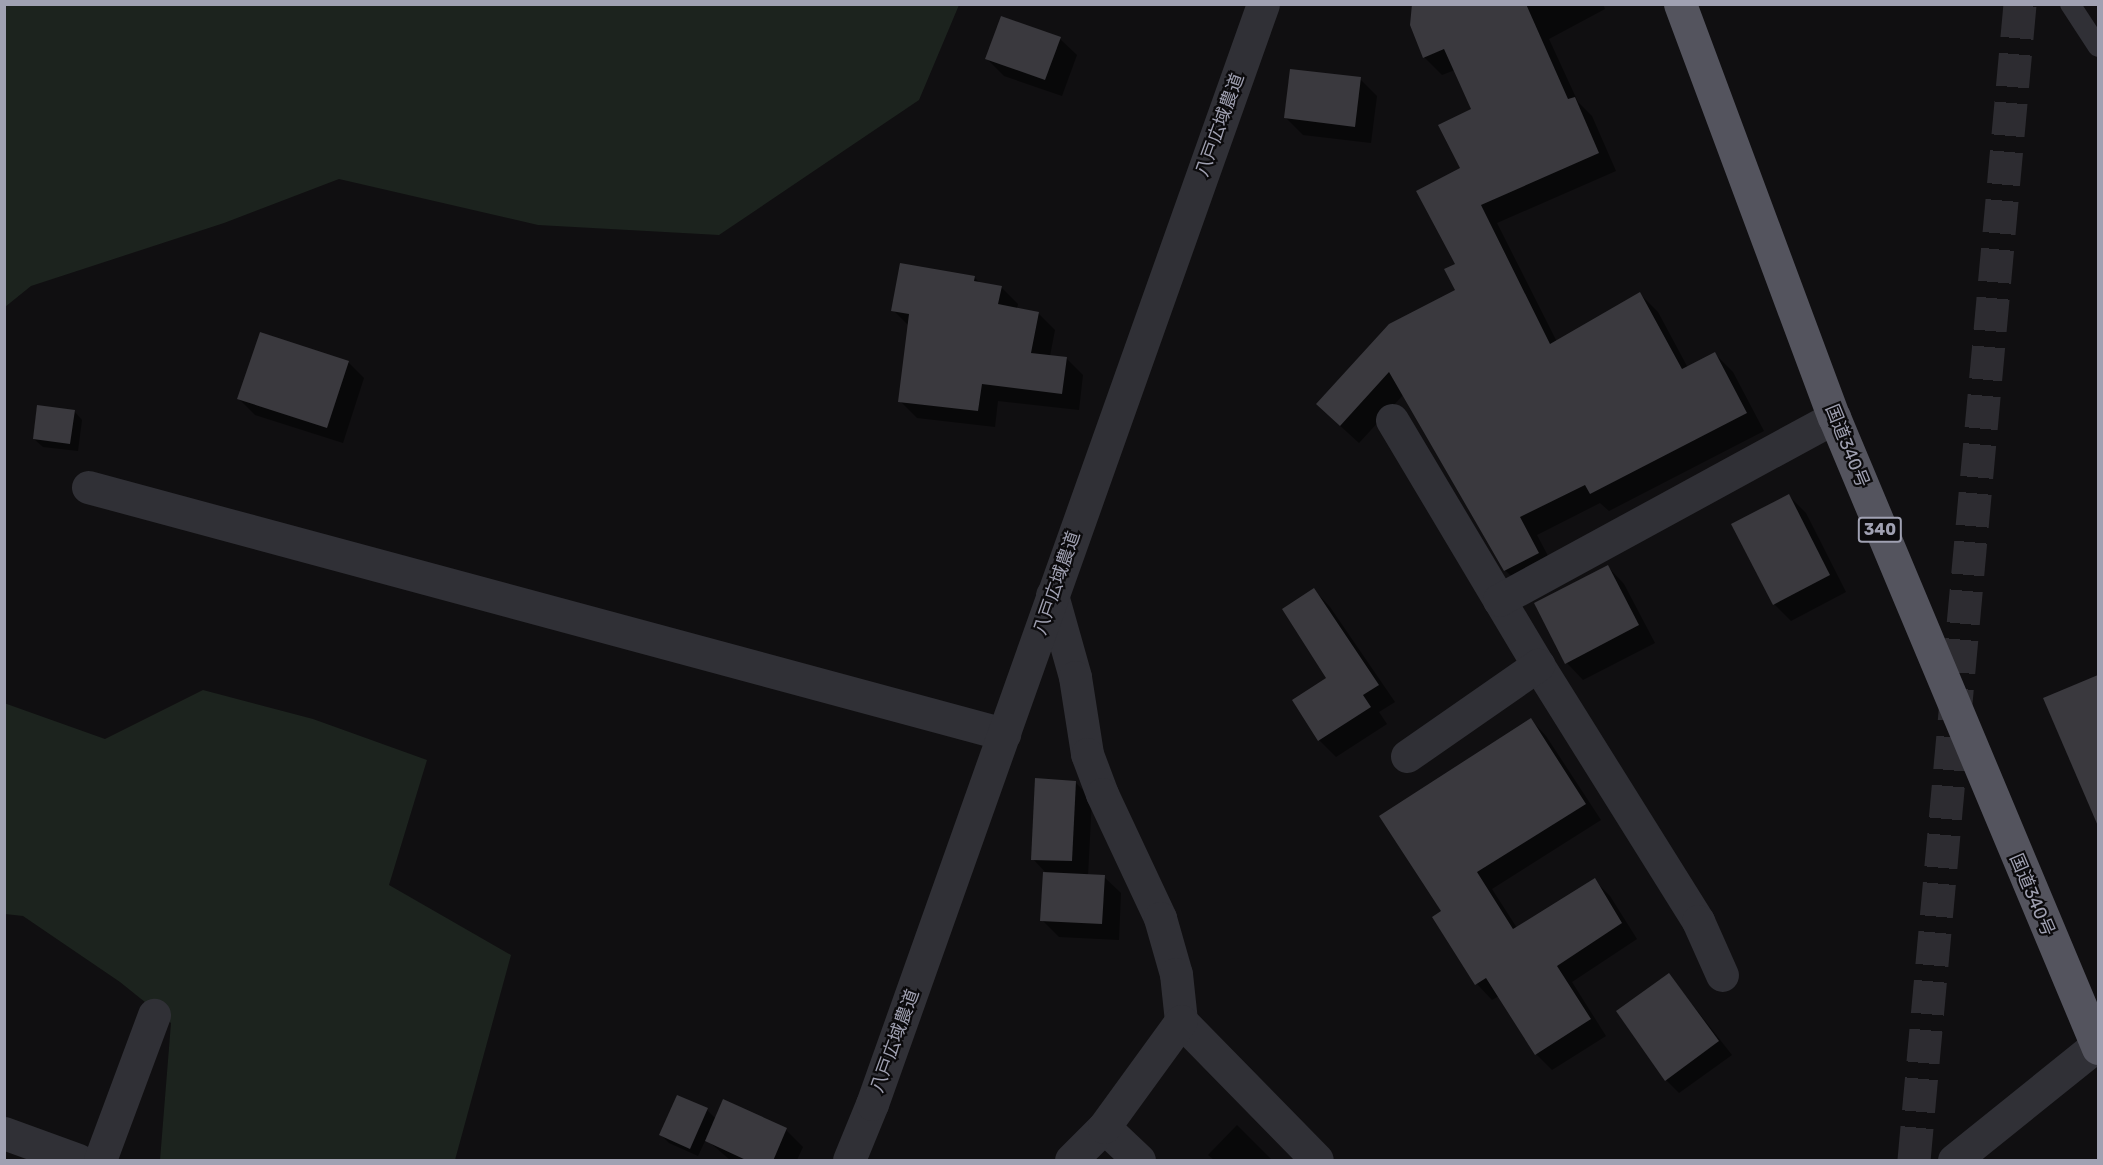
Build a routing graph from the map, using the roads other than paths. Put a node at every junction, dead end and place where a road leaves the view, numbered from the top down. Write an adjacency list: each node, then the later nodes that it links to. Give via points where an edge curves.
1 (1263, 4): 8 (street, 八戸広域農道)
2 (1680, 4): 5 (highway, 国道340号 / 340)
3 (2070, 4): 4 (lane)
4 (2098, 47)
5 (1834, 417): 9 (street); 16 (highway, 国道340号 / 340)
6 (1392, 420): 9 (street)
7 (87, 487): 11 (street)
8 (1052, 595): 11 (street, 八戸広域農道); 15 (street, via 1075,677 1087,754 1160,918 1176,974)
9 (1499, 600): 10 (street)
10 (1538, 665): 12 (street); 13 (street, via 1698,921)
11 (1004, 734): 21 (street, 八戸広域農道)
12 (1407, 756)
13 (1722, 975)
14 (154, 1015): 20 (street)
15 (1181, 1021): 17 (street); 24 (street)
16 (2098, 1046): 25 (street)
17 (1104, 1127): 22 (street); 23 (street)
18 (4, 1133): 19 (street)
19 (78, 1161)
20 (100, 1161)
21 (849, 1161)
22 (1071, 1161)
23 (1138, 1161)
24 (1317, 1161)
25 (1954, 1161)

